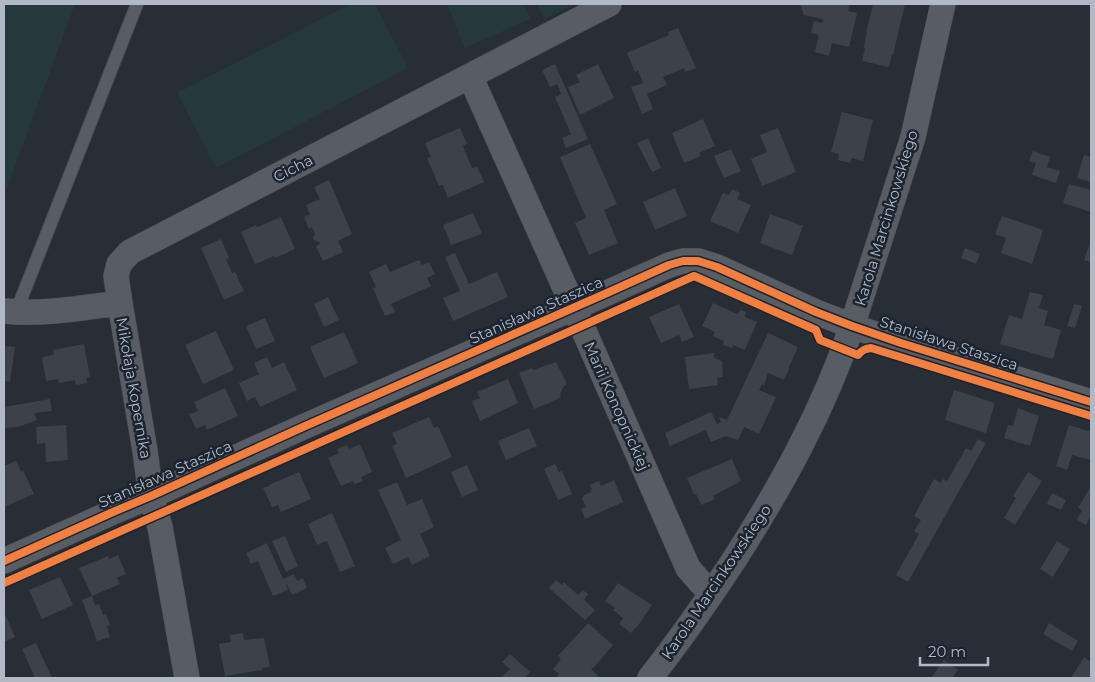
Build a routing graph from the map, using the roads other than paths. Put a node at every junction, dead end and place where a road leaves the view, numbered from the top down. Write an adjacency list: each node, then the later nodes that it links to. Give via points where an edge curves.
1 (137, 4): 7 (lane)
2 (609, 4): 4 (street, Cicha)
3 (943, 4): 8 (street, Karola Marcinkowskiego, via 912,137)
4 (470, 76): 5 (street, Cicha, via 130,252 119,264 116,276); 6 (street, Marii Konopnickiej)
5 (120, 303): 7 (street, via 44,312); 10 (street, Mikołaja Kopernika)
6 (574, 308): 8 (street, Stanisława Staszica, via 669,265 698,261); 10 (street, Stanisława Staszica); 12 (street, Marii Konopnickiej, via 688,568)
7 (10, 311)
8 (852, 326): 9 (street, Stanisława Staszica); 12 (street, Karola Marcinkowskiego, via 823,400 796,456 762,517)
9 (1091, 402)
10 (151, 496): 11 (street, Stanisława Staszica); 13 (street, Mikołaja Kopernika, via 160,527)
11 (4, 561)
12 (712, 593): 14 (street, Karola Marcinkowskiego)
13 (187, 678)
14 (650, 678)

